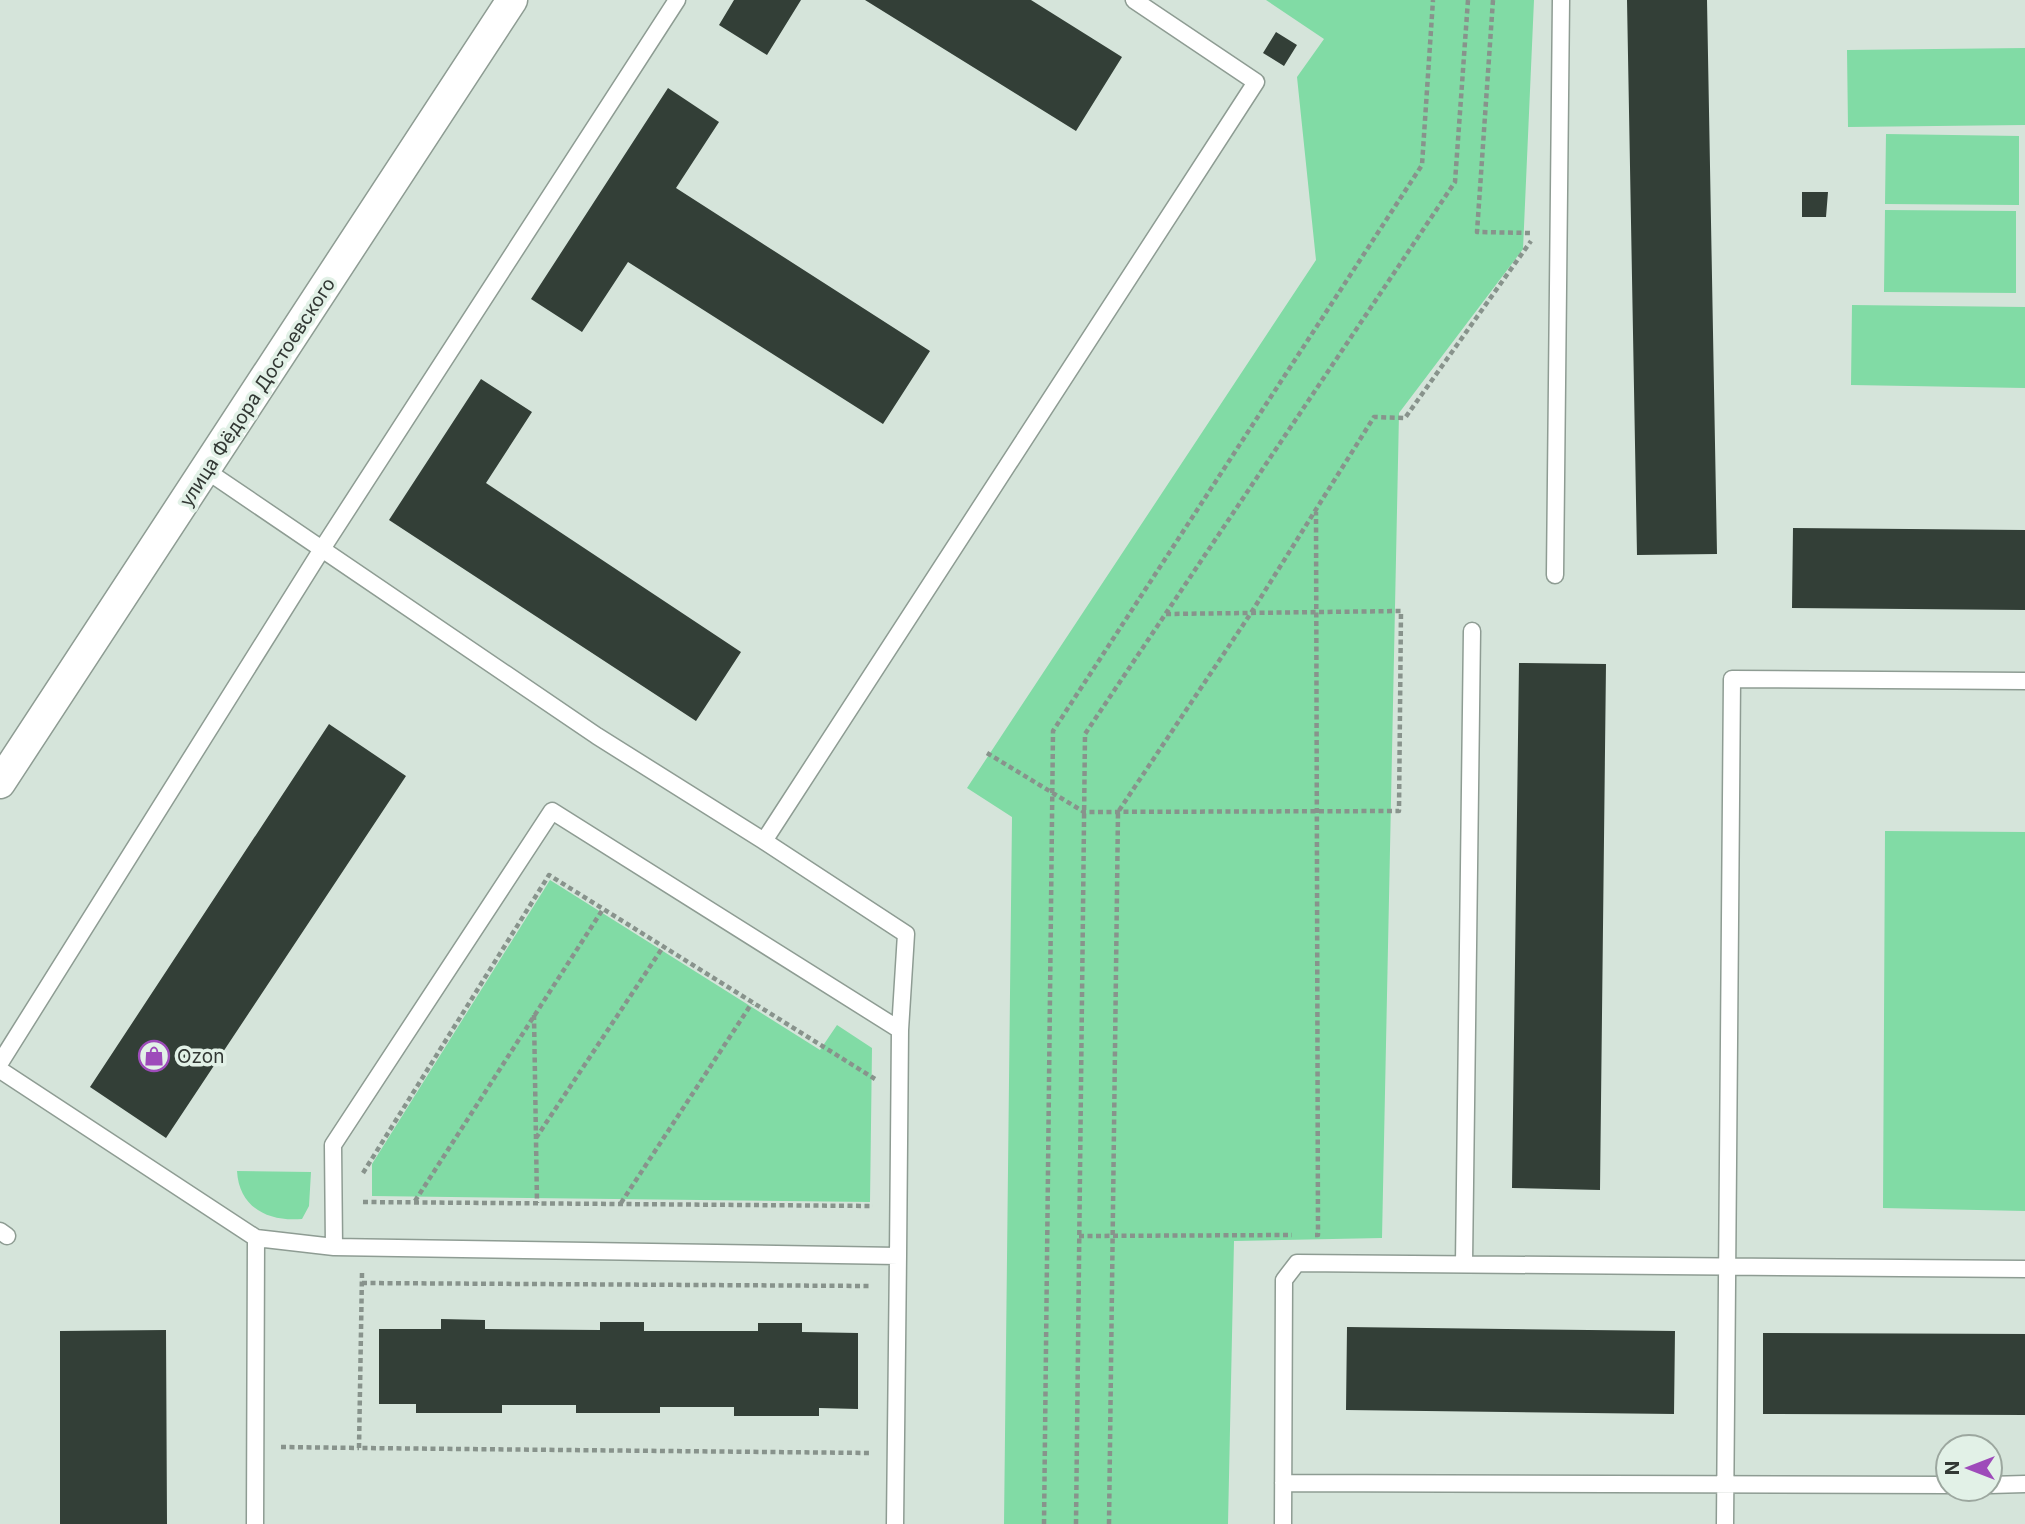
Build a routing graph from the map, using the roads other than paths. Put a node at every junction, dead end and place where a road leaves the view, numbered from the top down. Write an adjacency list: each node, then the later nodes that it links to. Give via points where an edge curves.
1 (512, 0): 5 (street, улица Фёдора Достоевского)
2 (677, 0): 6 (lane)
3 (1134, 0): 11 (lane, via 1256,82)
4 (1561, 0): 7 (lane)
5 (207, 471): 6 (lane); 10 (street, улица Фёдора Достоевского)
6 (323, 549): 11 (lane, via 597,736); 13 (lane)
7 (1555, 575)
8 (1472, 631): 18 (lane)
9 (2025, 681): 19 (lane, via 1732,679)
10 (0, 783)
11 (764, 841): 12 (lane, via 906,934)
12 (900, 1030): 16 (lane, via 552,811 333,1145); 17 (lane)
13 (0, 1063)
14 (0, 1070): 15 (lane)
15 (256, 1238): 16 (lane); 26 (lane)
16 (334, 1247): 17 (lane)
17 (898, 1256): 27 (lane)
18 (1464, 1263): 19 (lane); 21 (lane, via 1297,1263 1284,1280)
19 (1727, 1266): 20 (lane); 23 (lane)
20 (2025, 1269)
21 (1283, 1483): 23 (lane); 28 (lane)
22 (2025, 1484): 25 (lane)
23 (1726, 1485): 24 (lane); 29 (lane)
24 (1934, 1485)
25 (2004, 1485)
26 (255, 1524)
27 (895, 1524)
28 (1283, 1524)
29 (1725, 1524)

